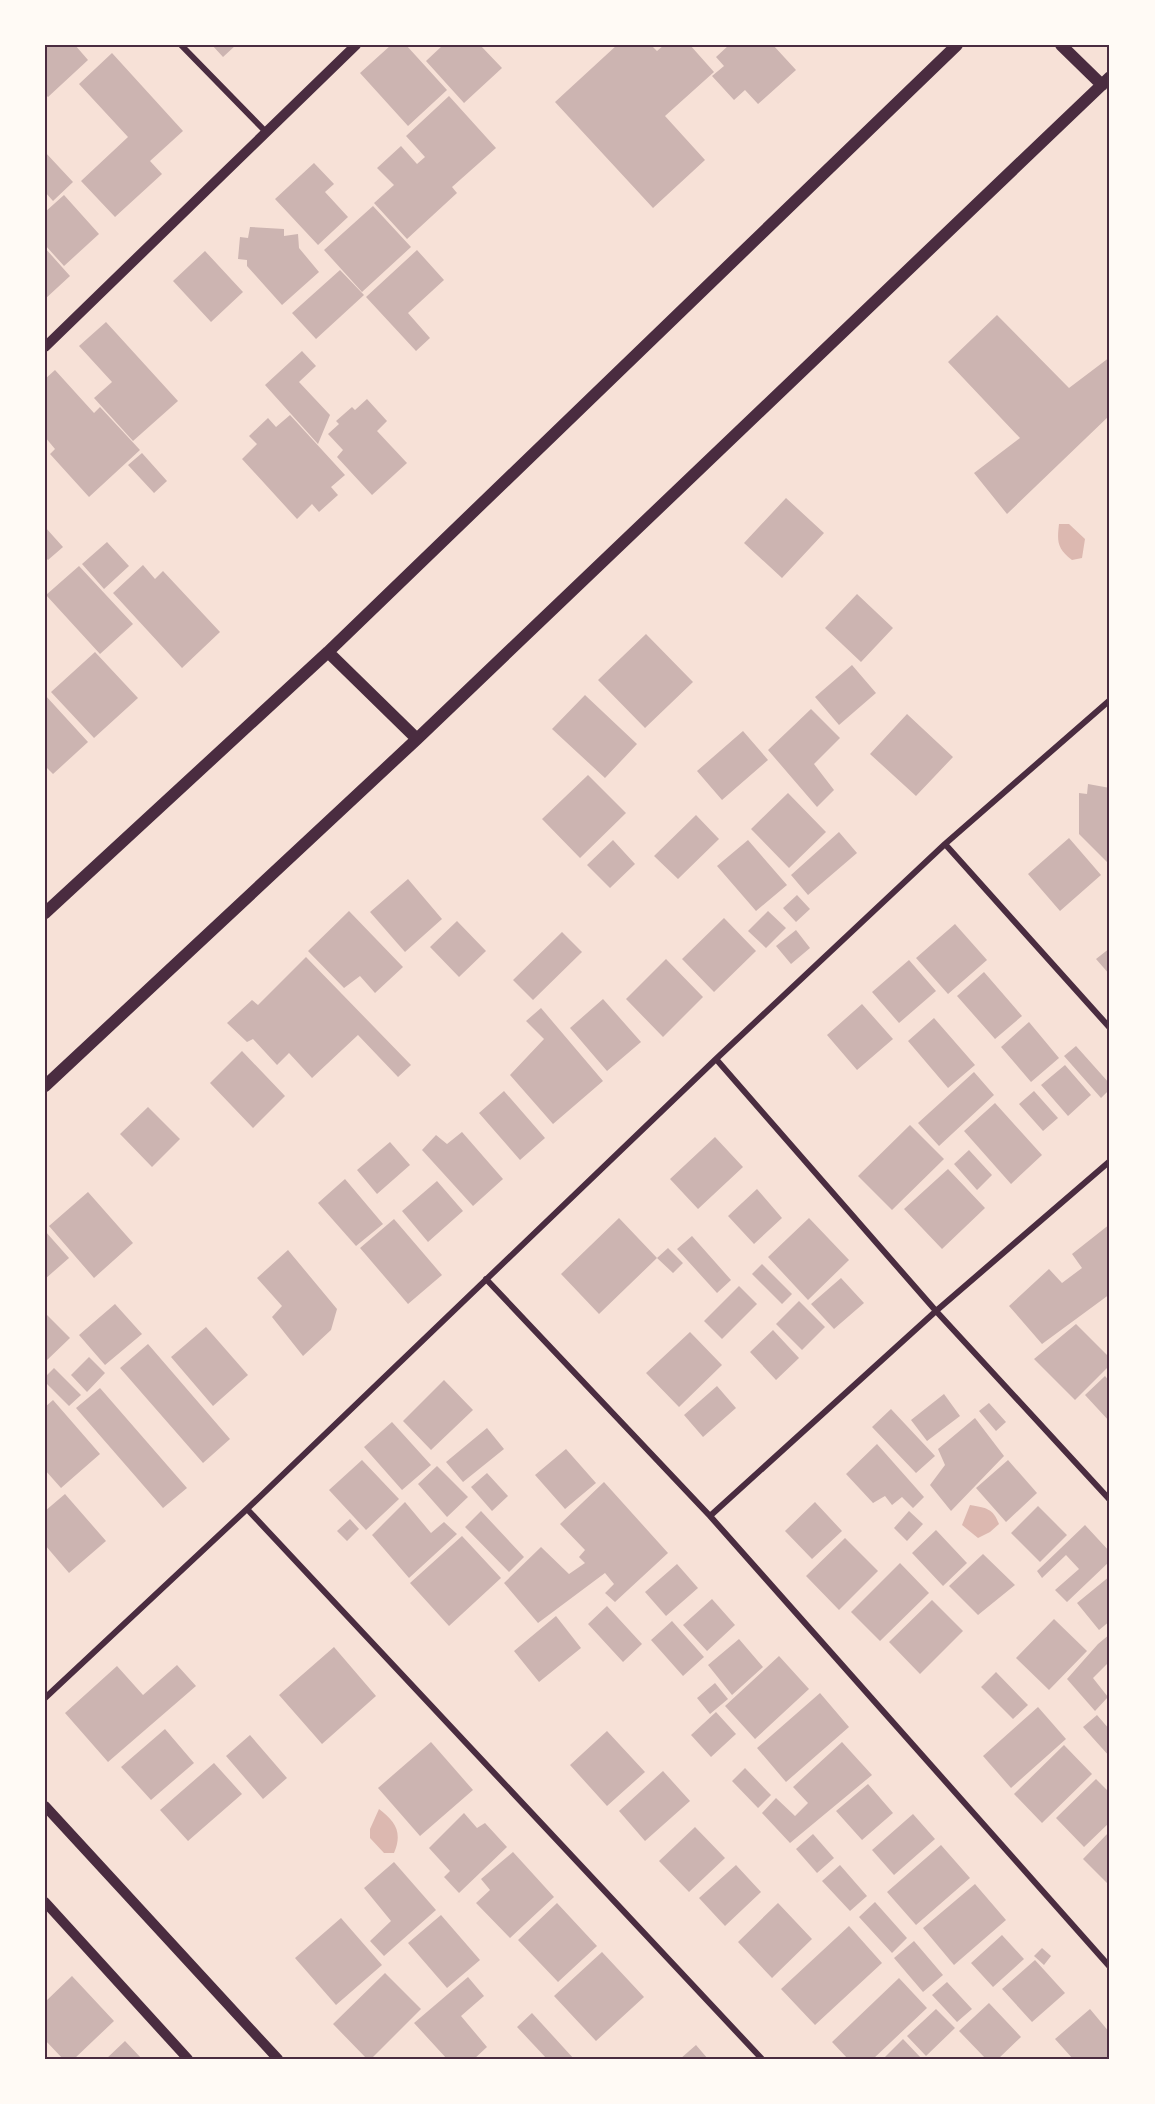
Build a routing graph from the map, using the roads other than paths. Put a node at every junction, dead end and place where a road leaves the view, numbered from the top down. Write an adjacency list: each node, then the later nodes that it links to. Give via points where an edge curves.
1 (181, 45): 6 (street)
2 (356, 45): 6 (street)
3 (957, 45): 8 (main road)
4 (1061, 45): 5 (main road)
5 (1106, 81): 10 (main road)
6 (266, 132): 7 (street)
7 (45, 347)
8 (328, 652): 10 (main road); 12 (main road)
9 (1110, 700): 11 (street)
10 (417, 740): 15 (main road)
11 (945, 844): 13 (street); 14 (street)
12 (45, 913)
13 (1110, 1028)
14 (716, 1059): 17 (street); 18 (street)
15 (45, 1086)
16 (1110, 1161): 18 (street)
17 (486, 1279): 20 (street); 21 (street)
18 (936, 1311): 19 (street); 21 (street)
19 (1110, 1500)
20 (247, 1509): 22 (street); 28 (street)
21 (710, 1516): 25 (street)
22 (45, 1698)
23 (45, 1806): 27 (street)
24 (45, 1902): 26 (street)
25 (1110, 1967)
26 (188, 2059)
27 (278, 2059)
28 (762, 2059)

